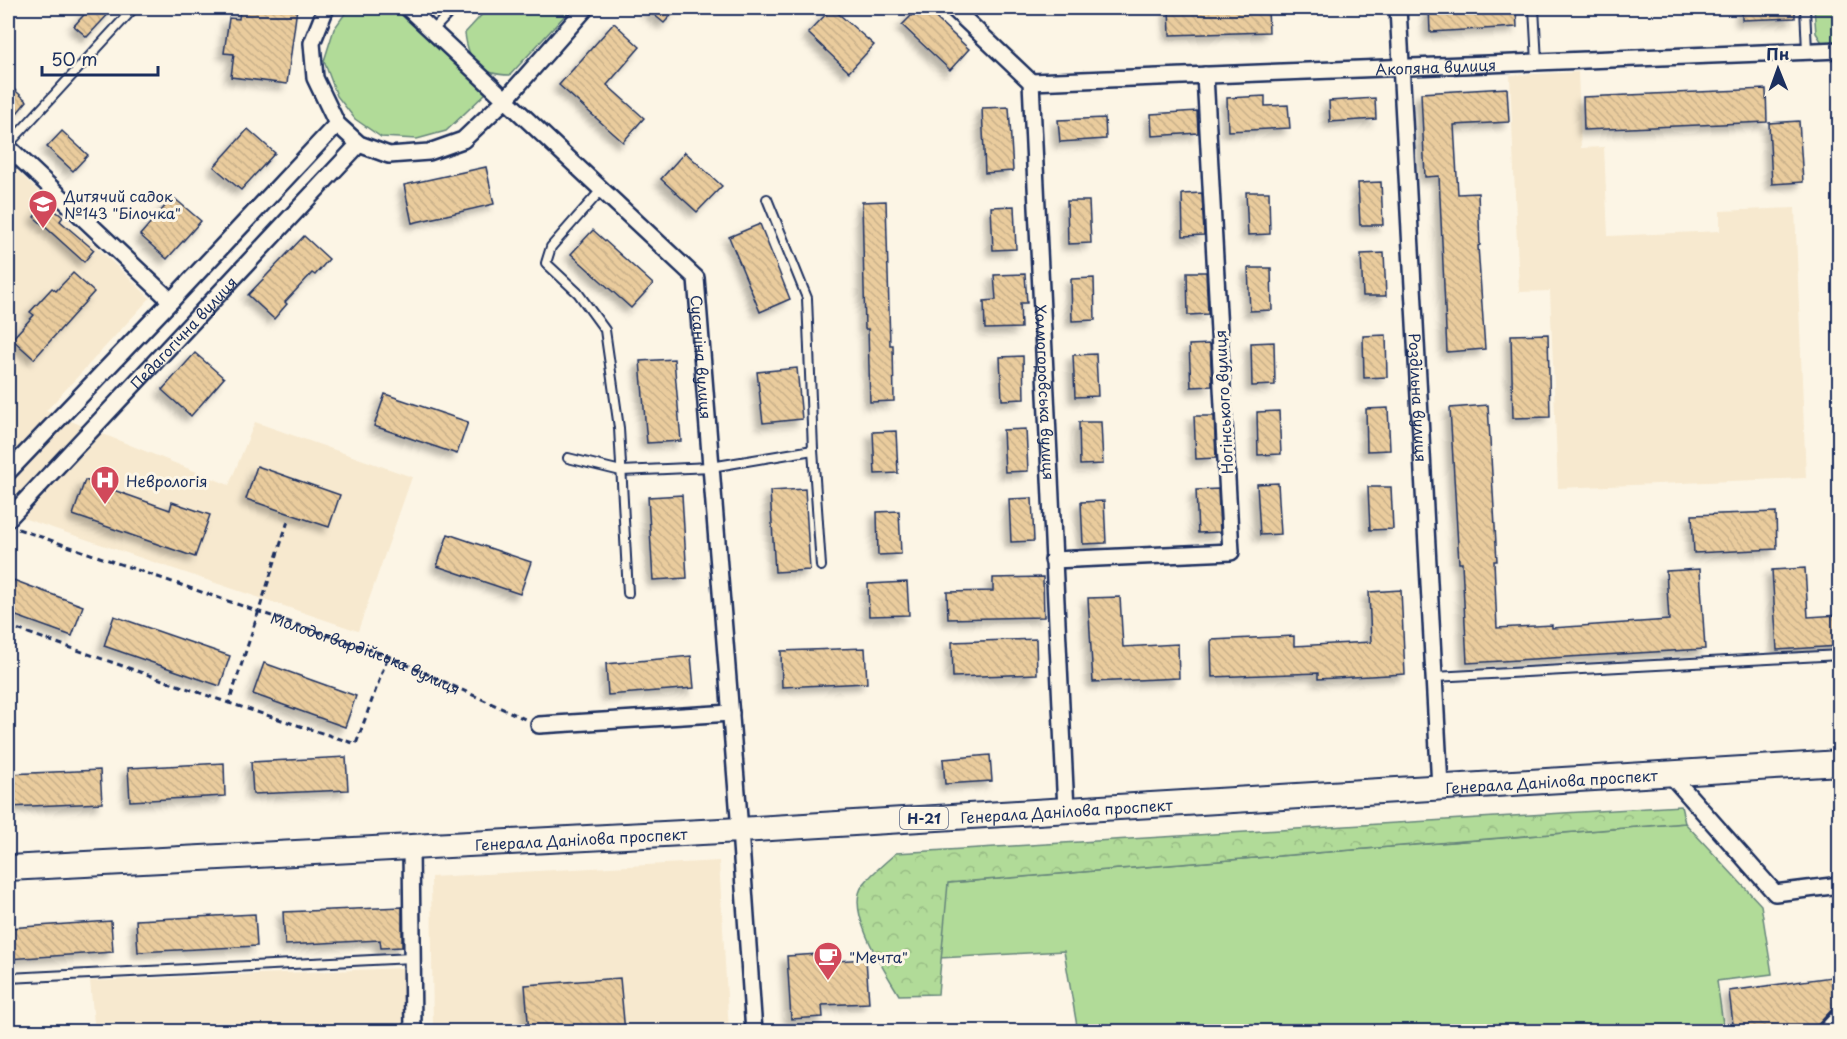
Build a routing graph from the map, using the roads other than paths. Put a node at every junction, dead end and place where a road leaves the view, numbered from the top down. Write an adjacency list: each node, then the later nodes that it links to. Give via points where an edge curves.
1 (134, 8): 20 (lane)
2 (326, 8): 18 (street, via 312,43 315,78)
3 (408, 8): 10 (street, Сусаніна вулиця)
4 (454, 8): 10 (lane)
5 (586, 8): 17 (street)
6 (953, 8): 16 (street)
7 (1398, 8): 14 (street, Роздільна вулиця)
8 (1534, 8): 13 (lane)
9 (1805, 8): 12 (lane)
10 (433, 30): 17 (street, Сусаніна вулиця)
11 (1839, 50): 12 (street, Акопяна вулиця)
12 (1807, 51): 13 (street, Акопяна вулиця)
13 (1537, 62): 14 (street, Акопяна вулиця)
14 (1401, 67): 15 (street, Акопяна вулиця); 34 (street, Роздільна вулиця)
15 (1204, 75): 16 (street, Акопяна вулиця); 30 (street, Ногінського вулиця, via 1231,552)
16 (1031, 82): 30 (street, Холмогоровська вулиця)
17 (506, 99): 19 (street, via 463,140 429,152 389,155); 21 (street, Сусаніна вулиця)
18 (337, 124): 19 (street); 23 (street, Педагогічна вулиця)
19 (359, 144): 29 (street, Педагогічна вулиця)
20 (8, 146): 23 (street)
21 (602, 189): 26 (street, Сусаніна вулиця, via 696,278); 27 (lane, via 551,247 546,263 578,293 605,330)
22 (766, 200): 24 (lane, via 807,298)
23 (171, 301): 28 (street, Педагогічна вулиця)
24 (813, 450): 26 (lane); 31 (lane)
25 (568, 458): 27 (lane)
26 (711, 467): 27 (lane); 35 (street, Сусаніна вулиця)
27 (621, 471): 32 (lane)
28 (8, 472)
29 (13, 524)
30 (1053, 560): 40 (street, Холмогоровська вулиця)
31 (821, 567)
32 (628, 592)
33 (1839, 655): 34 (lane)
34 (1434, 677): 39 (street, Роздільна вулиця)
35 (731, 713): 36 (street); 41 (street, Сусаніна вулиця)
36 (539, 725)
37 (1839, 763): 38 (main road, Генерала Данілова проспект / Н-21)
38 (1669, 773): 39 (main road, Генерала Данілова проспект / Н-21); 44 (street, via 1775,892)
39 (1440, 787): 40 (main road, Генерала Данілова проспект / Н-21)
40 (1066, 810): 41 (main road, Генерала Данілова проспект / Н-21)
41 (740, 830): 42 (main road, Генерала Данілова проспект / Н-21); 48 (street, Сусаніна вулиця)
42 (411, 847): 43 (main road, Генерала Данілова проспект / Н-21); 45 (street)
43 (8, 868)
44 (1839, 885)
45 (412, 958): 46 (lane); 49 (street)
46 (8, 978)
47 (1839, 1016): 50 (street)
48 (757, 1030)
49 (413, 1032)
50 (1825, 1032)

